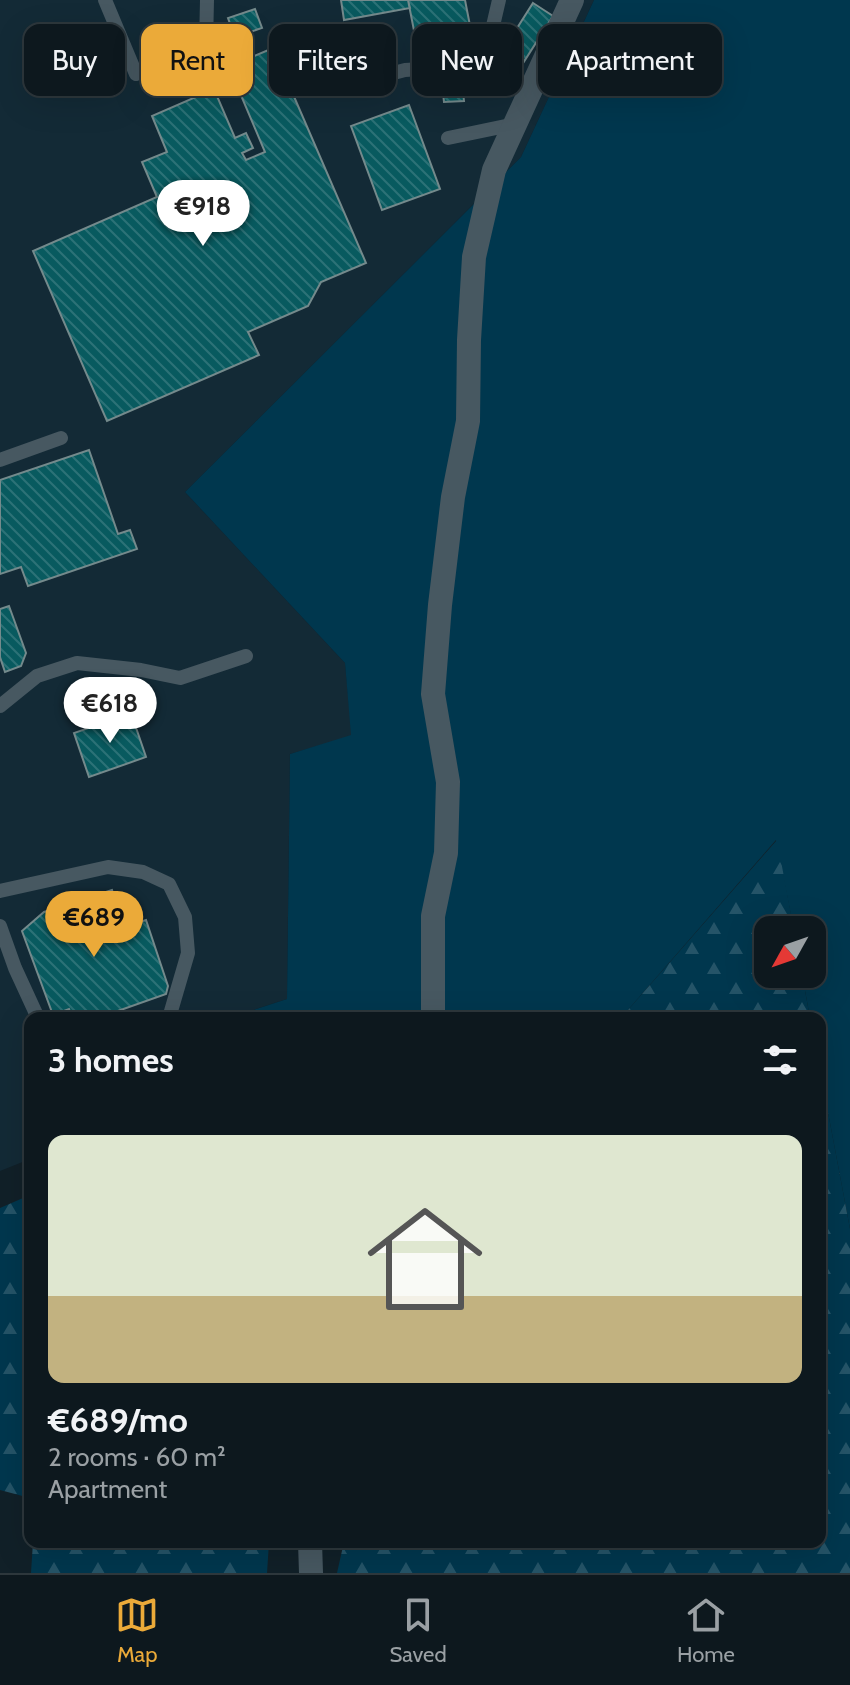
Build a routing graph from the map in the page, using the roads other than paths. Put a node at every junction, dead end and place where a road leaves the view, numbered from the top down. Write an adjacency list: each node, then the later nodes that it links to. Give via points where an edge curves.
1 (105, 0): 2 (lane, via 136,74 206,45)
2 (207, 0)
3 (499, 0): 5 (lane, via 486,56 472,66)
4 (572, 0): 6 (street)
5 (396, 72)
6 (515, 124): 7 (lane); 16 (street, via 494,170 474,257 468,421 440,605 433,694 448,796 446,853 433,916)
7 (448, 138)
8 (61, 438): 9 (lane)
9 (0, 460)
10 (246, 656): 11 (lane, via 180,678 77,663 37,676)
11 (0, 706)
12 (0, 891): 15 (lane, via 108,867 143,872 169,884 185,917 188,953)
13 (0, 926): 14 (lane)
14 (35, 1012)
15 (171, 1012)
16 (433, 1012)
17 (310, 1548): 18 (street)
18 (311, 1573)

